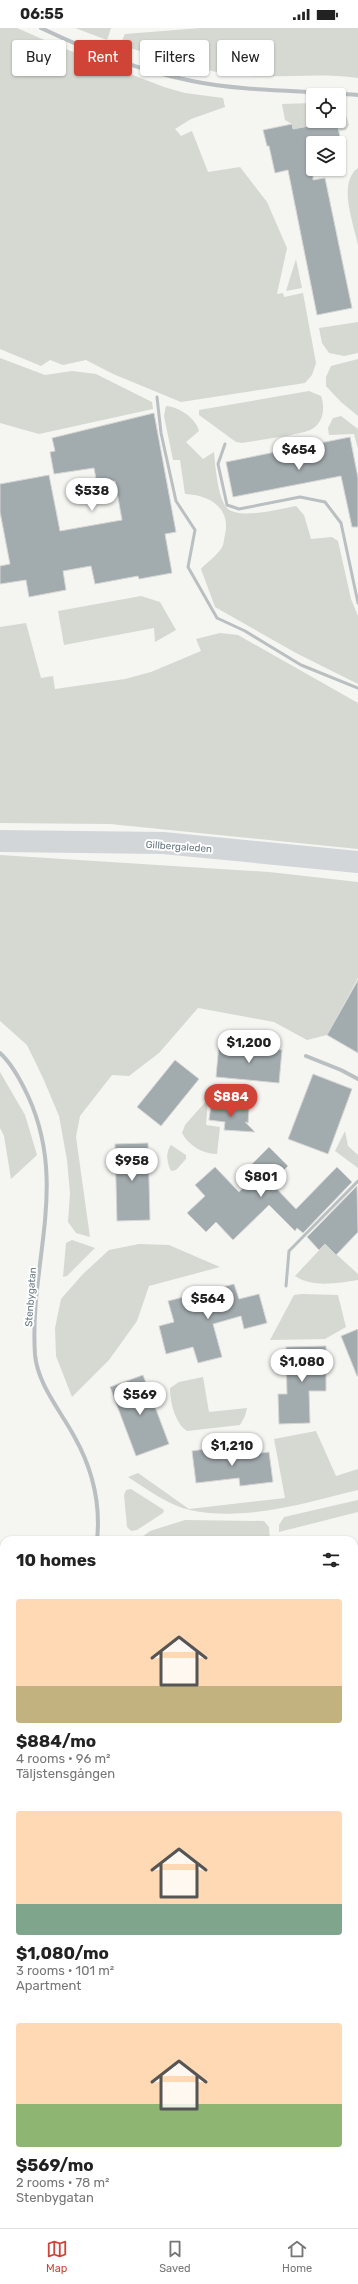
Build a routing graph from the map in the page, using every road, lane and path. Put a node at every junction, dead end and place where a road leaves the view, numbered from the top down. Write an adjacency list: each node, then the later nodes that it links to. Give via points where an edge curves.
1 (41, 28): 2 (street, via 103,54 193,82 243,88)
2 (358, 95)
3 (156, 397): 6 (lane, via 176,501 195,530 188,566 217,618 245,631 301,666)
4 (225, 444): 5 (lane, via 218,464 227,505 239,509 300,497 325,502 341,523)
5 (358, 603)
6 (358, 688)
7 (0, 841): 8 (main road, Gillbergaleden, via 163,843)
8 (358, 862)
9 (0, 1053): 14 (street, Stenbygatan, via 21,1081 40,1125 47,1163 48,1200 34,1316 36,1356 42,1381 74,1436 92,1474 97,1507)
10 (306, 1056): 11 (street)
11 (358, 1080)
12 (358, 1181): 13 (lane, via 289,1251)
13 (286, 1286)
14 (97, 1536)

